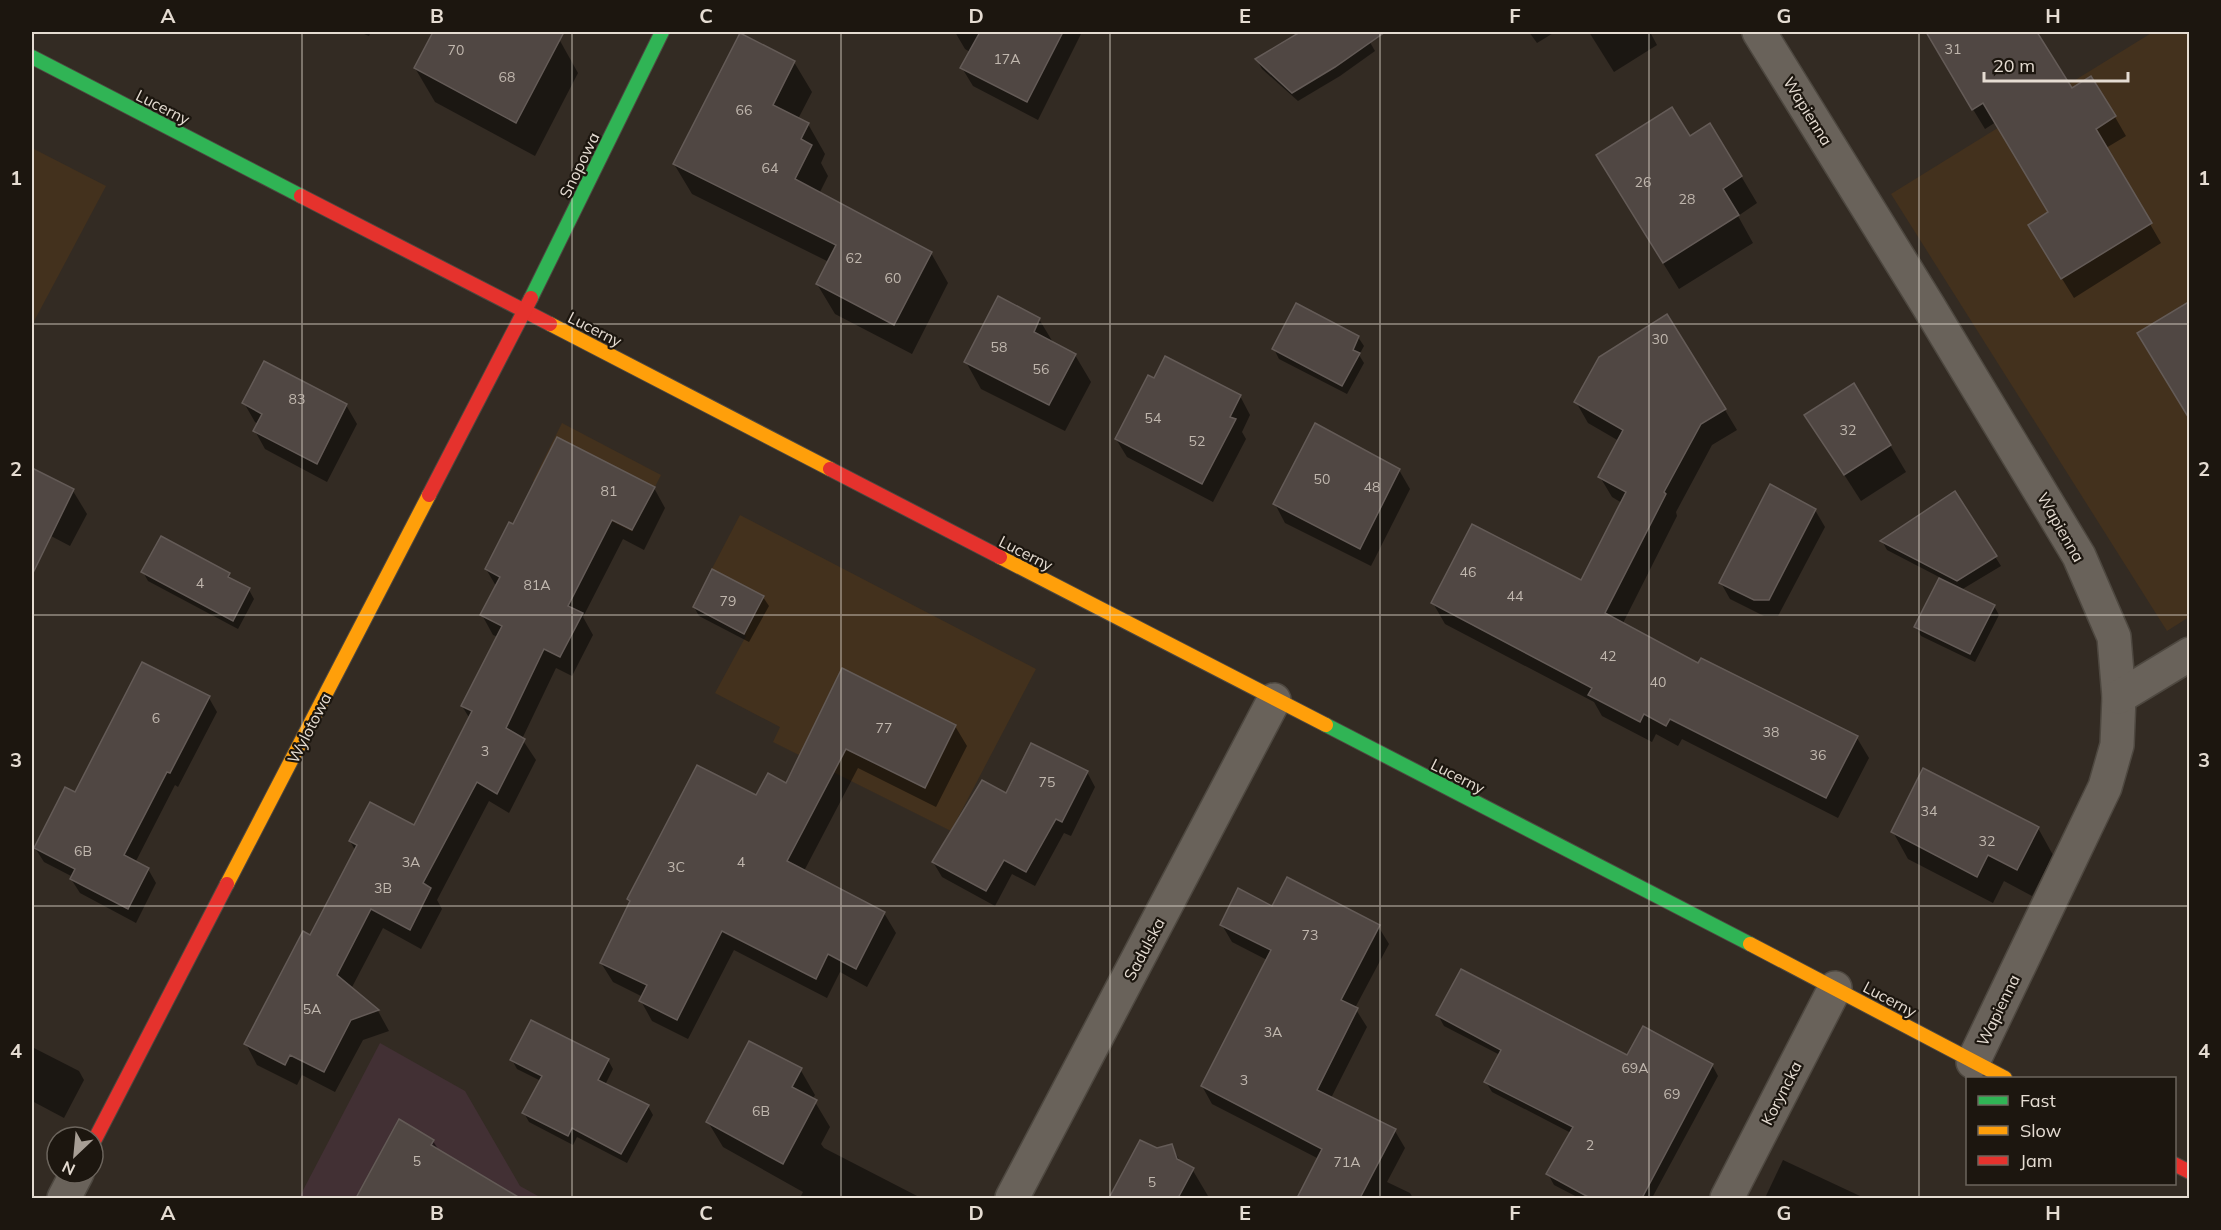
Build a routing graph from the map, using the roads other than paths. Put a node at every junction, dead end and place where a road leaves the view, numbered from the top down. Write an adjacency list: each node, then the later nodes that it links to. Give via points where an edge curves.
1 (662, 32): 4 (street, Snopowa)
2 (1759, 32): 6 (street, Wapienna, via 2079,556 2114,637)
3 (32, 57): 4 (street, Lucerny)
4 (523, 312): 7 (street, Lucerny); 11 (street, Wylotowa)
5 (2190, 654): 6 (street)
6 (2119, 697): 9 (street, Wapienna, via 2117,745 2105,787)
7 (1274, 700): 8 (street, Lucerny); 14 (street, Sadulska)
8 (1835, 988): 9 (street, Lucerny); 15 (street, Koryncka)
9 (1973, 1062): 10 (street, Lucerny)
10 (2004, 1077)
11 (102, 1125)
12 (2176, 1165): 13 (street)
13 (2190, 1172)
14 (1012, 1198)
15 (1727, 1198)

